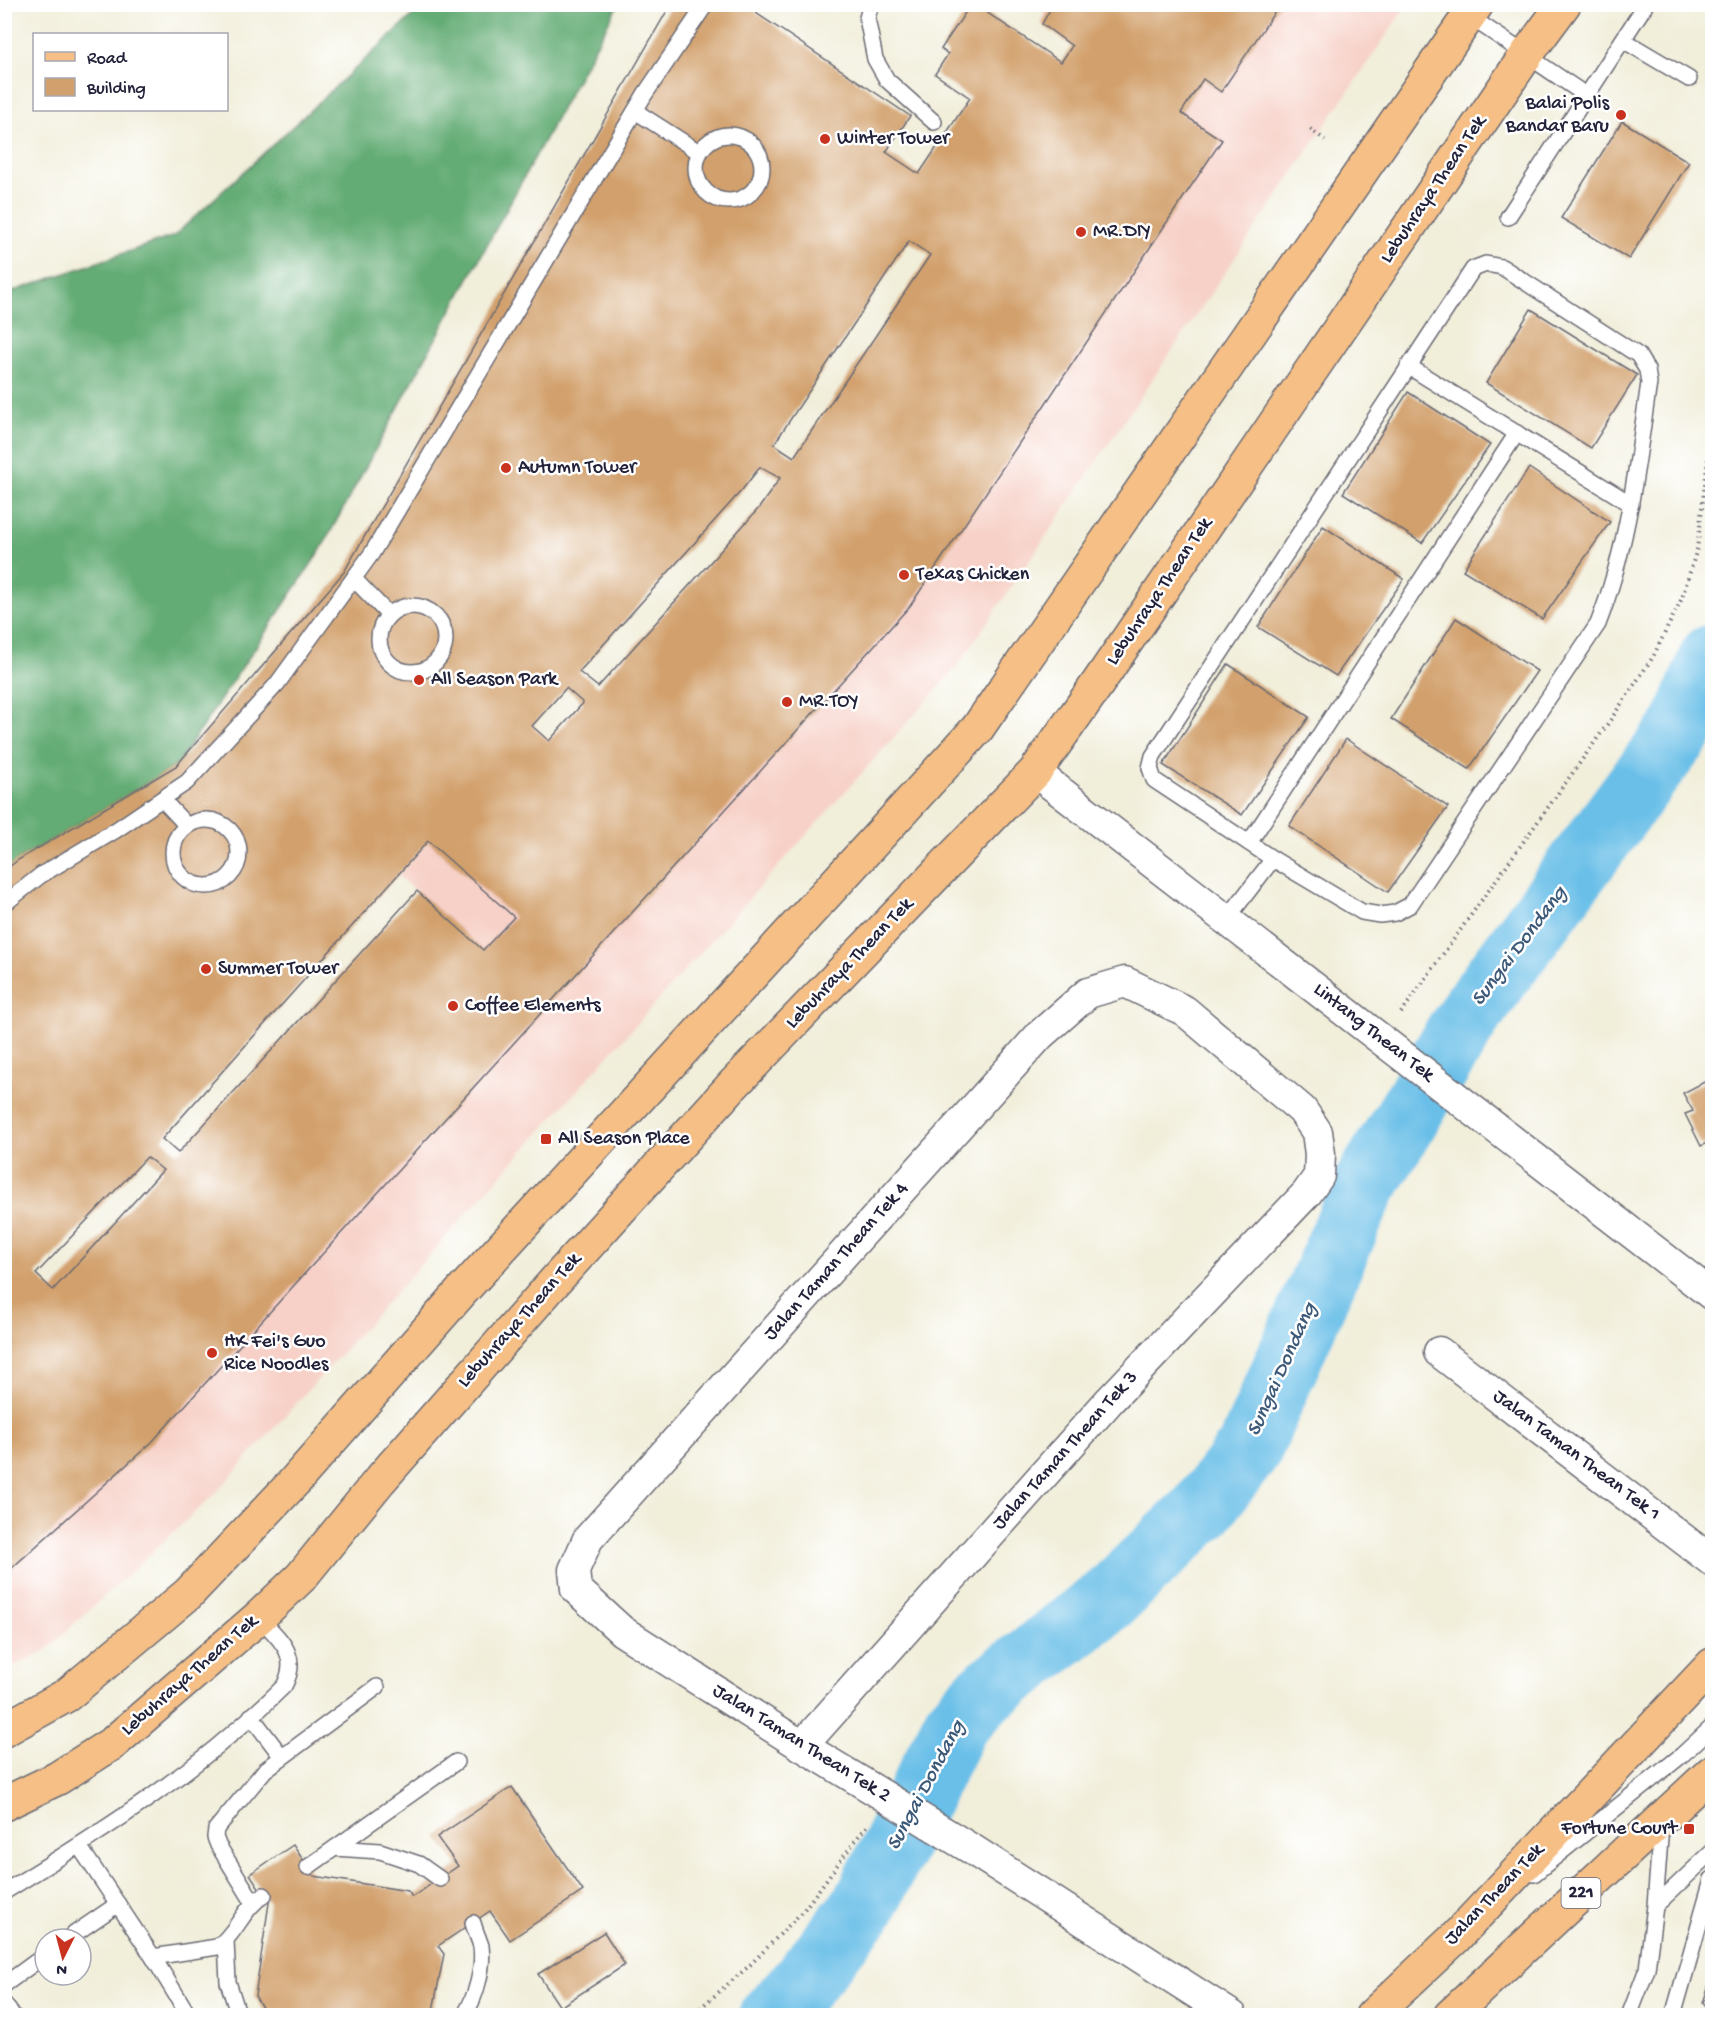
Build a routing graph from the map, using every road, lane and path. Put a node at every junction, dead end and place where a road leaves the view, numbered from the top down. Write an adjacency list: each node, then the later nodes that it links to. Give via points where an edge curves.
1 (706, 4): 10 (lane)
2 (871, 4): 11 (lane, via 867,18 875,59 887,80)
3 (1564, 4): 7 (main road, Lebuhraya Thean Tek)
4 (1646, 4): 6 (lane)
5 (1473, 10): 7 (lane); 40 (main road, via 977,729 188,1594 67,1695)
6 (1623, 40): 8 (lane); 9 (lane)
7 (1527, 54): 9 (lane); 22 (main road, Lebuhraya Thean Tek)
8 (1689, 79)
9 (1587, 96): 15 (lane)
10 (635, 111): 14 (lane); 20 (lane, via 438,445)
11 (934, 122)
12 (1310, 129): 13 (path)
13 (1325, 140)
14 (699, 152): 14 (lane, via 715,137 737,135 747,140 756,147 763,168 755,189 736,200 715,198 699,183)
15 (1509, 217)
16 (1408, 366): 18 (lane); 19 (lane, via 1473,269 1486,264 1502,267 1638,355 1647,370 1650,383); 25 (lane, via 1153,756 1150,768 1154,780)
17 (1713, 426): 30 (path, via 1697,549 1682,598 1653,657)
18 (1517, 433): 19 (lane); 25 (lane)
19 (1631, 504): 26 (lane, via 1612,588 1598,624 1410,905 1395,913 1362,912)
20 (354, 579): 21 (lane); 23 (lane, via 277,684 187,782)
21 (388, 614): 21 (lane, via 408,605 430,611 438,618 445,639 438,660 429,667 408,672 389,663 379,644 379,633)
22 (1035, 771): 28 (street, Lintang Thean Tek); 35 (main road, Lebuhraya Thean Tek, via 732,1086 380,1480 301,1577)
23 (162, 799): 24 (lane); 27 (lane, via 41,875)
24 (187, 826): 24 (lane, via 202,820 214,821 232,833 238,843 237,865 223,882 213,886 192,884 176,869 173,848)
25 (1249, 843): 26 (lane)
26 (1273, 859): 28 (lane)
27 (4, 904)
28 (1226, 920): 30 (street, Lintang Thean Tek)
29 (1125, 982): 34 (street, Jalan Taman Thean Tek 4, via 1088,993 1040,1035 588,1539); 41 (street, Jalan Taman Thean Tek 3, via 1185,1011 1302,1110 1317,1132 1319,1176 1110,1400)
30 (1392, 1048): 31 (street, Lintang Thean Tek)
31 (1713, 1295)
32 (1438, 1352): 33 (street, Jalan Taman Thean Tek 1)
33 (1713, 1561)
34 (574, 1570): 41 (street, Jalan Taman Thean Tek 2, via 576,1589 622,1631)
35 (259, 1617): 38 (lane, via 285,1646 291,1669 284,1686); 46 (main road, Lebuhraya Thean Tek, via 113,1743 58,1778)
36 (1713, 1665): 59 (main road, Jalan Thean Tek)
37 (376, 1687): 42 (lane)
38 (251, 1716): 42 (lane); 48 (lane, via 202,1760)
39 (1713, 1727): 59 (lane)
40 (4, 1730)
41 (802, 1746): 45 (street, Jalan Taman Thean Tek 2)
42 (282, 1757): 60 (lane, via 265,1770 216,1829 218,1845 258,1899)
43 (456, 1762): 49 (lane)
44 (1713, 1772): 47 (main road, 221)
45 (892, 1801): 69 (path, via 802,1911 749,1966); 70 (street, Jalan Taman Thean Tek 2)
46 (4, 1804)
47 (1661, 1819): 56 (lane); 72 (main road, 221)
48 (79, 1846): 54 (lane); 55 (lane)
49 (335, 1848): 51 (lane); 52 (lane, via 380,1851 419,1864)
50 (1713, 1852): 56 (lane)
51 (308, 1867)
52 (440, 1879)
53 (1713, 1879): 74 (lane)
54 (4, 1892)
55 (118, 1904): 58 (lane); 61 (lane)
56 (1655, 1906): 73 (lane, via 1647,1969)
57 (473, 1923): 68 (lane, via 481,1946 481,1967)
58 (85, 1927)
59 (1455, 1938): 71 (main road, Jalan Thean Tek)
60 (226, 1941): 61 (lane, via 208,1950); 67 (lane, via 228,1982)
61 (153, 1957): 66 (lane)
62 (33, 1964): 63 (lane)
63 (4, 1985)
64 (4, 2004): 65 (lane)
65 (13, 2016)
66 (189, 2016)
67 (238, 2016)
68 (464, 2016)
69 (691, 2016)
70 (1232, 2016)
71 (1372, 2016)
72 (1450, 2016)
73 (1629, 2016)
74 (1673, 2016)

